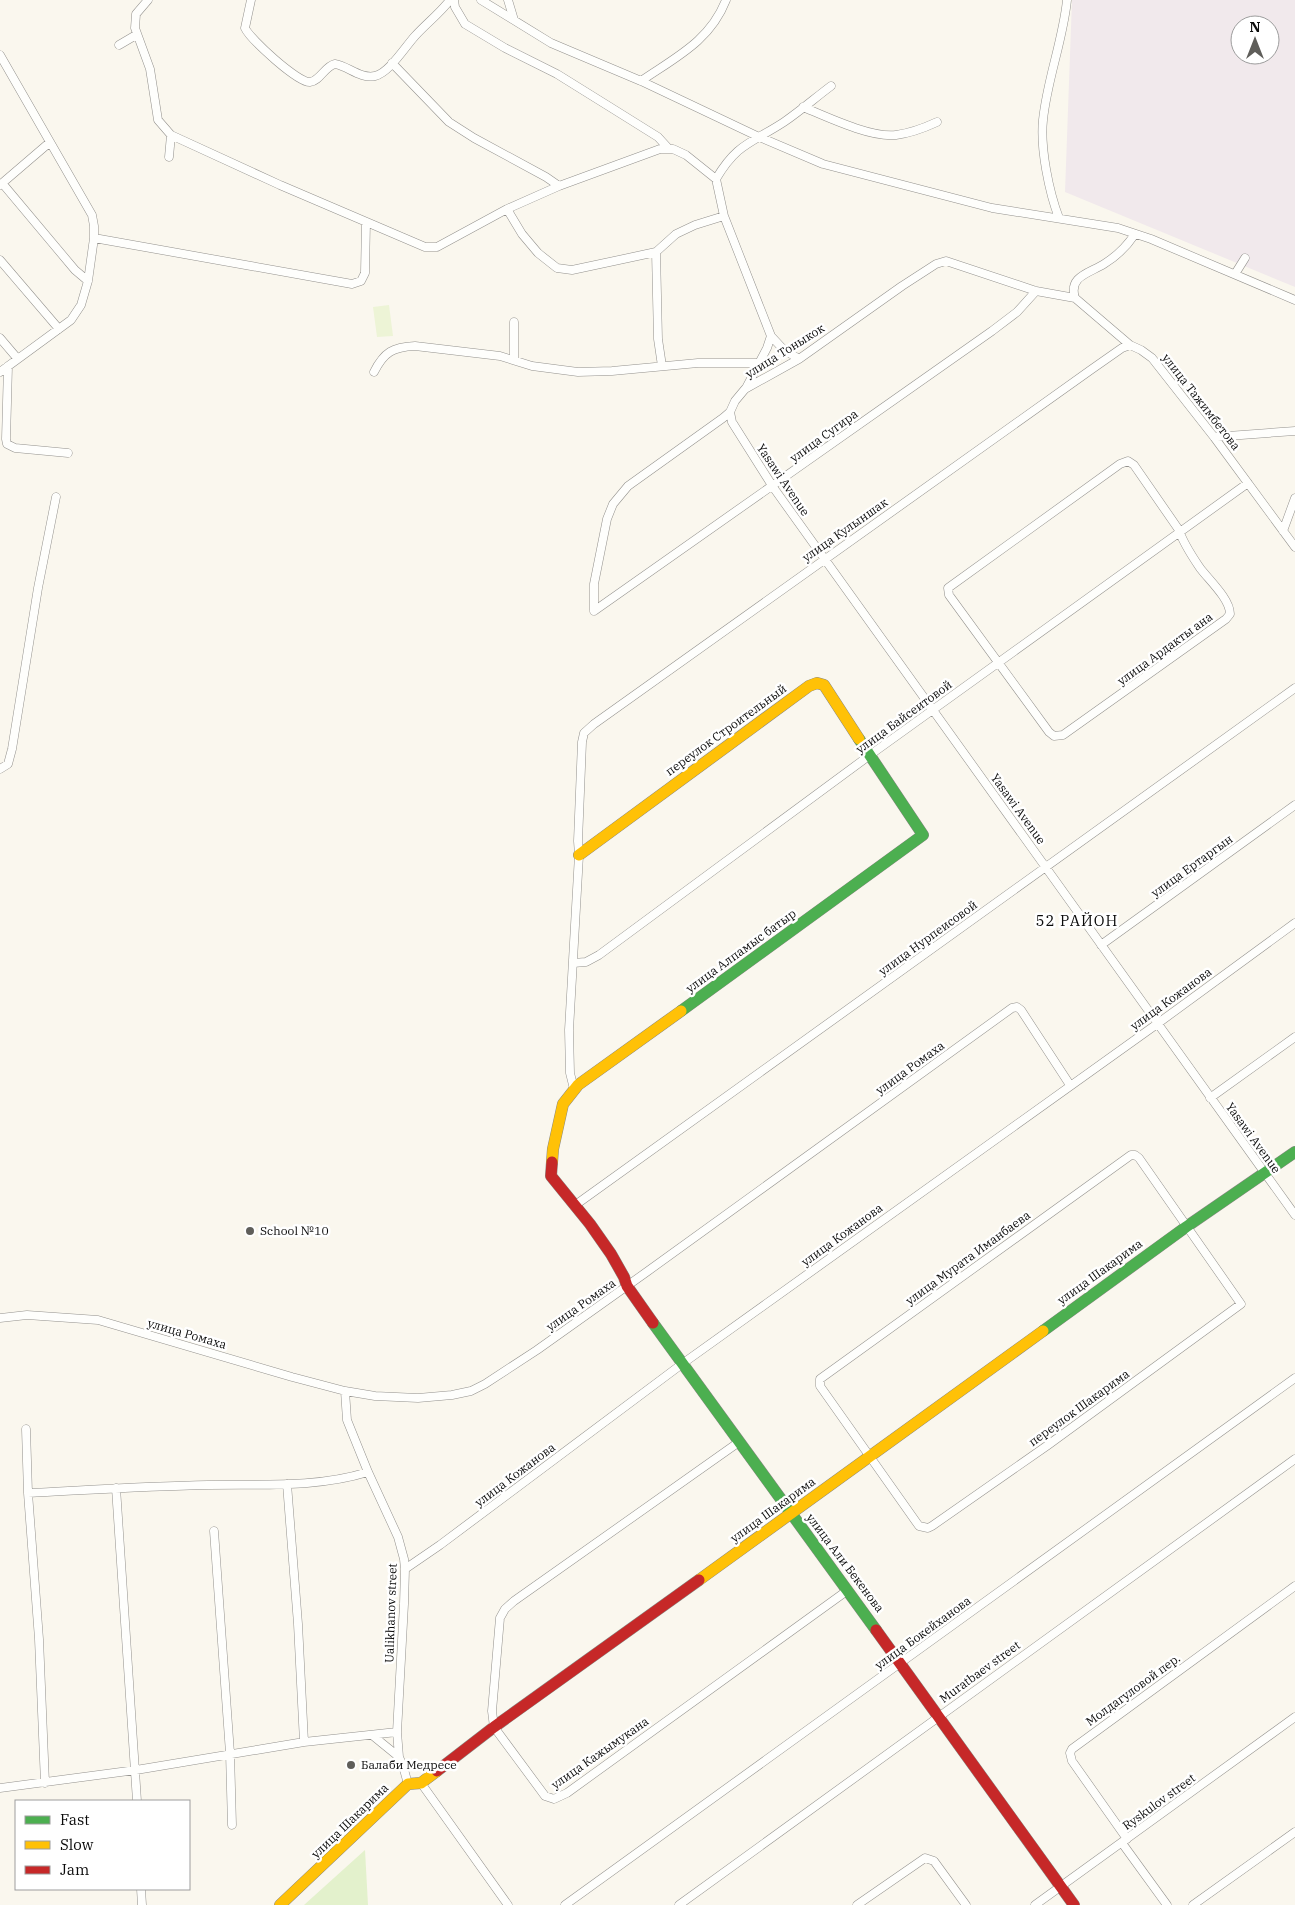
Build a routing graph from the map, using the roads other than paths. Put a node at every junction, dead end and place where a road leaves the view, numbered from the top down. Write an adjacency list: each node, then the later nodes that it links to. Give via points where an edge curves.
1 (148, 0): 9 (street, via 136,14)
2 (251, 0): 12 (street, via 245,28 250,37 306,81 315,80 332,64 370,76 380,74)
3 (452, 0): 12 (street); 21 (street, via 465,24 556,74 658,137)
4 (481, 0): 8 (street)
5 (508, 0): 8 (street)
6 (726, 0): 14 (street, via 721,14 699,41)
7 (1067, 0): 28 (street, via 1043,121 1045,156)
8 (514, 20): 14 (street, via 551,43)
9 (136, 35): 10 (street); 18 (street, via 150,69 158,120)
10 (119, 45)
11 (0, 55): 13 (street)
12 (392, 63): 25 (street, via 449,122)
13 (3, 67): 20 (street)
14 (641, 82): 19 (street)
15 (831, 86): 16 (street)
16 (803, 107): 17 (street, via 877,134 895,135); 19 (street)
17 (937, 122)
18 (171, 135): 22 (street); 29 (street)
19 (757, 136): 23 (street, via 730,158); 28 (street, via 846,170 992,208)
20 (49, 143): 24 (street); 31 (street, via 92,215)
21 (668, 148): 23 (street, via 694,161); 25 (street)
22 (169, 157)
23 (716, 179): 27 (street)
24 (1, 184): 36 (street)
25 (559, 186): 26 (street)
26 (507, 209): 29 (street, via 431,248); 32 (street, via 538,253 557,268 572,270)
27 (724, 216): 32 (street, via 676,234); 42 (street)
28 (1059, 218): 30 (street)
29 (366, 222): 31 (street, via 365,273 363,278 352,284)
30 (1135, 234): 35 (street); 38 (street, via 1104,264 1080,276 1073,290)
31 (94, 238): 36 (street)
32 (656, 252): 50 (street, via 658,339)
33 (1245, 258): 35 (street)
34 (0, 260): 41 (street)
35 (1235, 274): 39 (street)
36 (88, 281): 41 (street, via 81,305 71,320)
37 (1036, 291): 38 (street); 47 (street, улица Тоныкок, via 946,261 936,264); 59 (street, улица Сугира, via 1017,312 992,331)
38 (1075, 298): 44 (street, улица Тажимбетова)
39 (1295, 300)
40 (514, 322): 46 (street)
41 (59, 329): 45 (street)
42 (771, 336): 47 (street); 48 (street)
43 (0, 338): 45 (street)
44 (1130, 345): 56 (street, улица Тажимбетова, via 1161,367); 65 (street, улица Кулыншак)
45 (17, 358): 49 (street)
46 (514, 359): 50 (street, via 532,366 578,372); 52 (street, via 404,346 380,359)
47 (799, 359): 53 (street, улица Тоныкок)
48 (759, 363): 50 (street); 53 (street)
49 (8, 366): 51 (street); 57 (street, via 7,444 15,448)
50 (662, 366)
51 (0, 372)
52 (374, 372)
53 (745, 389): 54 (street, улица Тоныкок)
54 (730, 412): 59 (street, Yasawi Avenue, via 732,422); 66 (street, улица Тоныкок, via 628,486 613,504 594,584)
55 (1295, 431): 56 (street)
56 (1214, 437): 58 (street, улица Тажимбетова)
57 (68, 453)
58 (1248, 483): 62 (street, улица Тажимбетова); 63 (street, улица Байсеитовой)
59 (773, 487): 65 (street, Yasawi Avenue); 66 (street, улица Сугира)
60 (56, 497): 71 (street, via 12,749 8,764)
61 (1295, 498): 62 (street)
62 (1283, 531): 64 (street, улица Тажимбетова)
63 (1180, 533): 67 (street, улица Байсеитовой); 67 (street, улица Ардакты ана, via 1134,465 1128,462 1120,464 948,588 949,595); 67 (street, улица Ардакты ана, via 1200,567 1229,604 1230,614 1146,677 1059,736 1051,735)
64 (1295, 546)
65 (824, 559): 69 (street, Yasawi Avenue); 73 (street, улица Кулыншак, via 589,728 582,737)
66 (594, 611)
67 (997, 663): 69 (street, улица Байсеитовой)
68 (1295, 688): 74 (street, улица Нурпеисовой)
69 (934, 710): 70 (street, улица Байсеитовой); 74 (street, Yasawi Avenue)
70 (870, 755): 73 (street, переулок Строительный, via 824,685 813,684); 77 (street, улица Байсеитовой, via 599,955 586,962); 81 (street, улица Алпамыс батыр, via 923,835)
71 (0, 769)
72 (1295, 805): 76 (street, улица Ертаргын)
73 (579, 855): 77 (street)
74 (1045, 867): 76 (street, Yasawi Avenue); 85 (street, улица Нурпеисовой)
75 (1295, 923): 78 (street, улица Кожанова)
76 (1101, 945): 78 (street, Yasawi Avenue)
77 (573, 963): 81 (street, via 569,1030 570,1073)
78 (1157, 1024): 80 (street, улица Кожанова); 82 (street, Yasawi Avenue)
79 (1295, 1037): 82 (street)
80 (1070, 1085): 88 (street, улица Ромаха, via 1021,1010 1012,1008); 90 (street, улица Кожанова)
81 (574, 1089): 85 (street, улица Али Бекенова, via 563,1104 550,1171 553,1180)
82 (1210, 1098): 84 (street, Yasawi Avenue)
83 (1295, 1152): 84 (street, улица Шакарима)
84 (1265, 1174): 86 (street, Yasawi Avenue); 87 (street, улица Шакарима)
85 (574, 1206): 88 (street, улица Али Бекенова, via 611,1254)
86 (1295, 1215)
87 (1186, 1227): 95 (street, улица Шакарима); 95 (street, улица Мурата Иманбаева, via 1139,1158 1131,1155 845,1360 820,1379 820,1386); 95 (street, переулок Шакарима, via 1241,1304 1048,1445 928,1528 919,1526)
88 (627, 1286): 90 (street, улица Али Бекенова); 92 (street, улица Ромаха, via 537,1350 471,1391 418,1398)
89 (0, 1318): 92 (street, улица Ромаха, via 27,1315 98,1320)
90 (682, 1364): 94 (street, улица Али Бекенова); 103 (street, улица Кожанова)
91 (1295, 1378): 106 (street, улица Бокейханова)
92 (345, 1391): 97 (street, Ualikhanov street, via 347,1420)
93 (26, 1429): 100 (street)
94 (739, 1442): 101 (street, улица Али Бекенова); 109 (street, via 505,1609 500,1618 492,1711)
95 (870, 1456): 101 (street, улица Шакарима)
96 (1295, 1459): 107 (street, Muratbaev street)
97 (368, 1472): 98 (street); 103 (street, Ualikhanov street, via 398,1537)
98 (287, 1484): 99 (street); 112 (street)
99 (116, 1488): 100 (street); 115 (street)
100 (28, 1493): 116 (street, via 40,1639)
101 (792, 1514): 105 (street, улица Али Бекенова); 109 (street, улица Шакарима)
102 (214, 1531): 113 (street)
103 (405, 1569): 110 (street, Ualikhanov street)
104 (1295, 1586): 123 (street, Молдагуловой пер., via 1072,1749 1072,1761)
105 (848, 1590): 106 (street, улица Али Бекенова); 109 (street, улица Кажымукана, via 557,1798 545,1796)
106 (901, 1663): 107 (street, улица Али Бекенова); 130 (street, улица Бокейханова)
107 (938, 1716): 124 (street, улица Али Бекенова); 131 (street, Muratbaev street)
108 (1295, 1717): 123 (street, Ryskulov street)
109 (494, 1727): 117 (street, улица Шакарима)
110 (397, 1732): 111 (street); 114 (street, Ualikhanov street)
111 (372, 1735): 112 (street); 114 (street)
112 (304, 1742): 113 (street)
113 (230, 1753): 115 (street); 121 (street)
114 (399, 1757): 118 (street, Ualikhanov street)
115 (136, 1770): 116 (street); 120 (street)
116 (45, 1783): 119 (street)
117 (421, 1783): 118 (street, улица Шакарима); 129 (street)
118 (408, 1784): 128 (street, улица Шакарима)
119 (0, 1788)
120 (137, 1800)
121 (232, 1825)
122 (1295, 1832): 126 (street)
123 (1124, 1841): 124 (street, Ryskulov street); 136 (street)
124 (1061, 1887): 134 (street, Ryskulov street); 135 (street, улица Али Бекенова)
125 (141, 1890): 127 (street)
126 (1196, 1904)
127 (142, 1905)
128 (280, 1905)
129 (508, 1905)
130 (565, 1905)
131 (679, 1905)
132 (856, 1905): 133 (street, via 925,1858 934,1861)
133 (966, 1905)
134 (1035, 1905)
135 (1074, 1905)
136 (1167, 1905)

